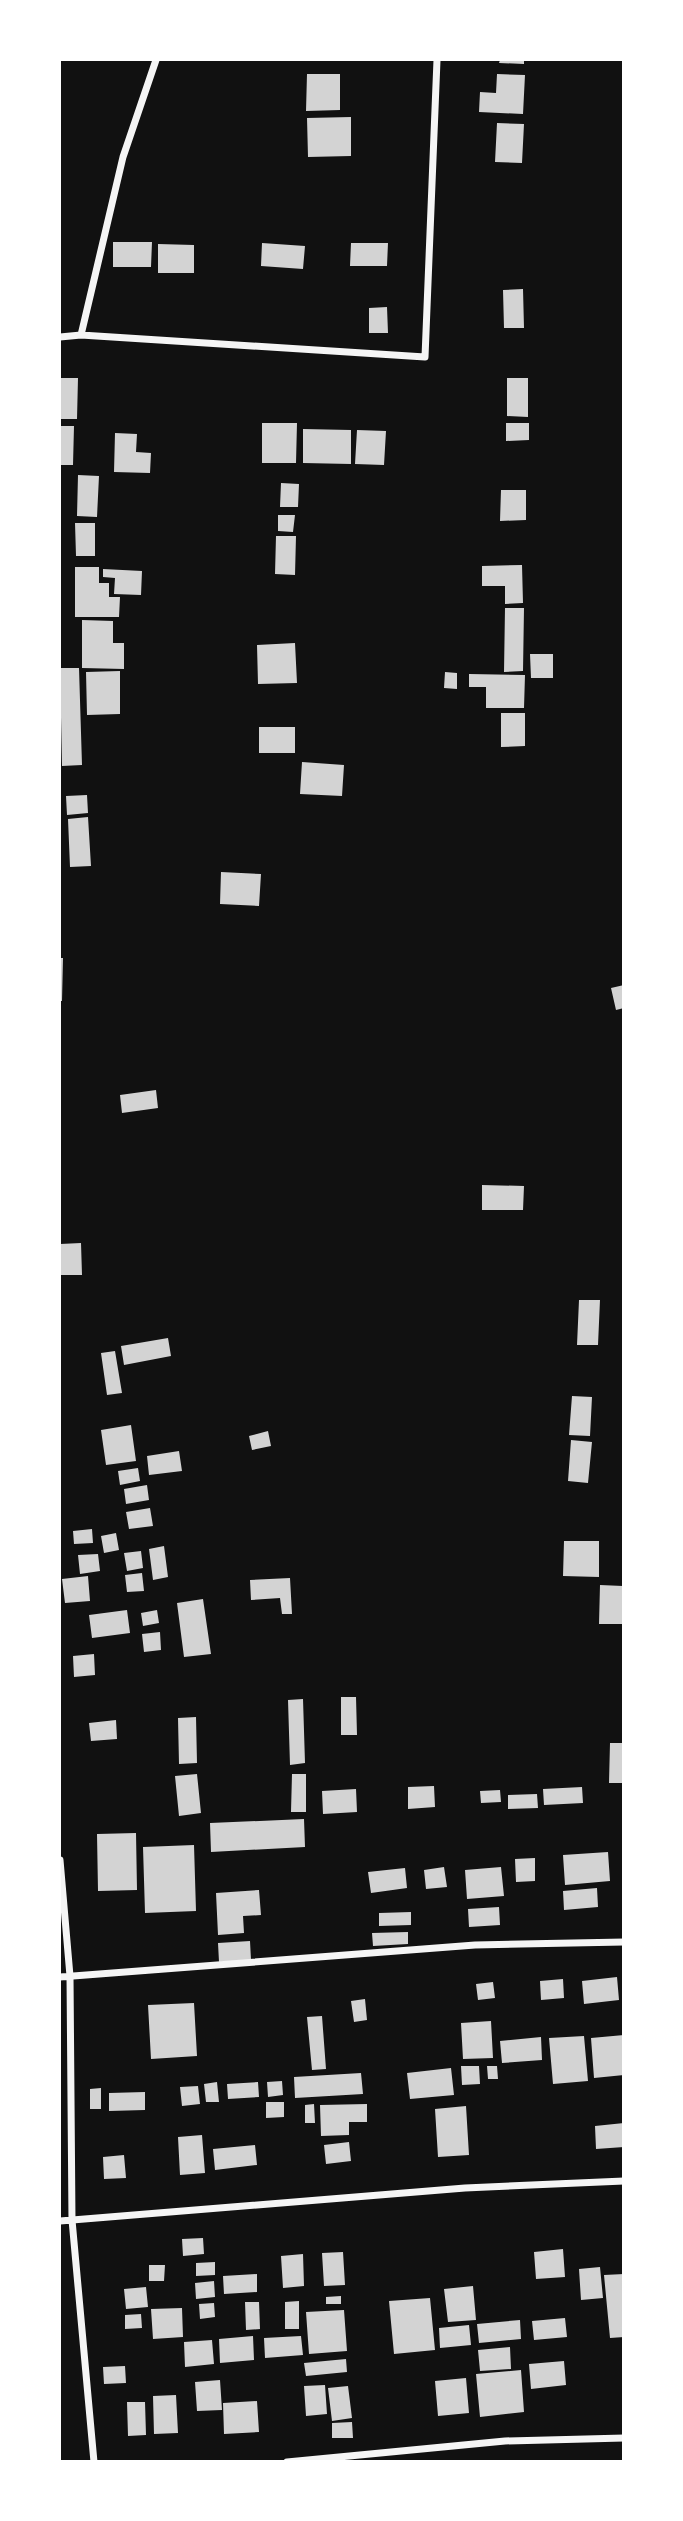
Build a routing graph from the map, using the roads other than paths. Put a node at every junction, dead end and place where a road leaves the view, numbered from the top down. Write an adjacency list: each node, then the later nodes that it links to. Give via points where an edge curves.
1 (156, 60): 3 (street, via 123,157)
2 (437, 60): 3 (street, via 425,357)
3 (81, 335): 4 (street)
4 (60, 337)
5 (60, 1860): 7 (street)
6 (624, 1942): 7 (street, via 475,1945)
7 (70, 1976): 8 (street); 10 (street)
8 (60, 1977)
9 (624, 2181): 10 (street, via 464,2188)
10 (72, 2220): 11 (street); 13 (street)
11 (60, 2221)
12 (624, 2438): 14 (street, via 505,2441)
13 (94, 2462)
14 (287, 2462)

